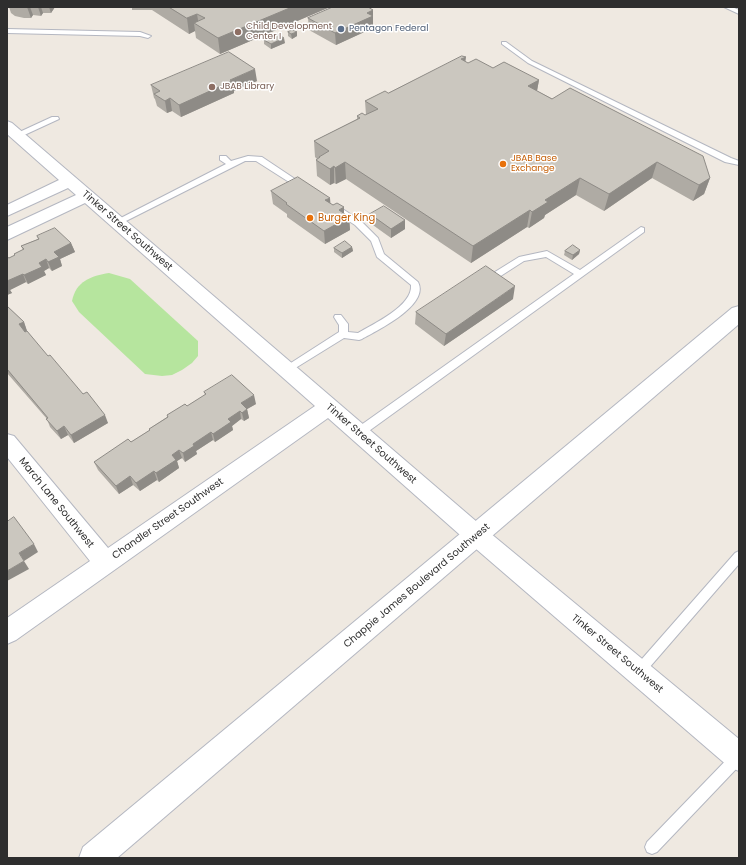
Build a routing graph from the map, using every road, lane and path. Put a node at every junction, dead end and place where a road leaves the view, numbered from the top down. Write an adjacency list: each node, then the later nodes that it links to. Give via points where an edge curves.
1 (727, 7): 2 (lane)
2 (739, 12)
3 (7, 31): 4 (lane)
4 (148, 36)
5 (504, 43): 9 (lane, via 530,62 728,160)
6 (55, 119): 7 (lane)
7 (12, 131): 11 (street, Tinker Street Southwest)
8 (223, 158): 10 (lane)
9 (739, 163)
10 (231, 164): 12 (lane, via 241,159 259,159); 16 (lane)
11 (70, 181): 13 (street, Tinker Street Southwest); 15 (street)
12 (311, 191)
13 (87, 196): 16 (street, Tinker Street Southwest); 18 (street)
14 (329, 203): 23 (lane, via 358,223 375,240 380,255 415,284 416,290 414,297 406,306 359,337)
15 (7, 211)
16 (117, 222): 24 (street, Tinker Street Southwest)
17 (641, 230): 19 (lane)
18 (7, 234)
19 (580, 274): 20 (lane, via 547,254 522,259); 26 (lane)
20 (493, 278)
21 (739, 313): 28 (street, Chappie James Boulevard Southwest)
22 (338, 317): 23 (lane, via 344,324)
23 (343, 334): 24 (lane)
24 (286, 370): 25 (street, Tinker Street Southwest)
25 (329, 406): 26 (street, Tinker Street Southwest); 30 (street, Chandler Street Southwest)
26 (358, 433): 28 (street, Tinker Street Southwest)
27 (7, 442): 30 (street, March Lane Southwest)
28 (476, 535): 32 (street, Tinker Street Southwest); 35 (street, Chappie James Boulevard Southwest)
29 (739, 556): 32 (lane)
30 (106, 563): 31 (street, Chandler Street Southwest)
31 (7, 632)
32 (638, 672): 33 (street, Tinker Street Southwest)
33 (739, 757): 34 (lane)
34 (652, 847)
35 (94, 858)

